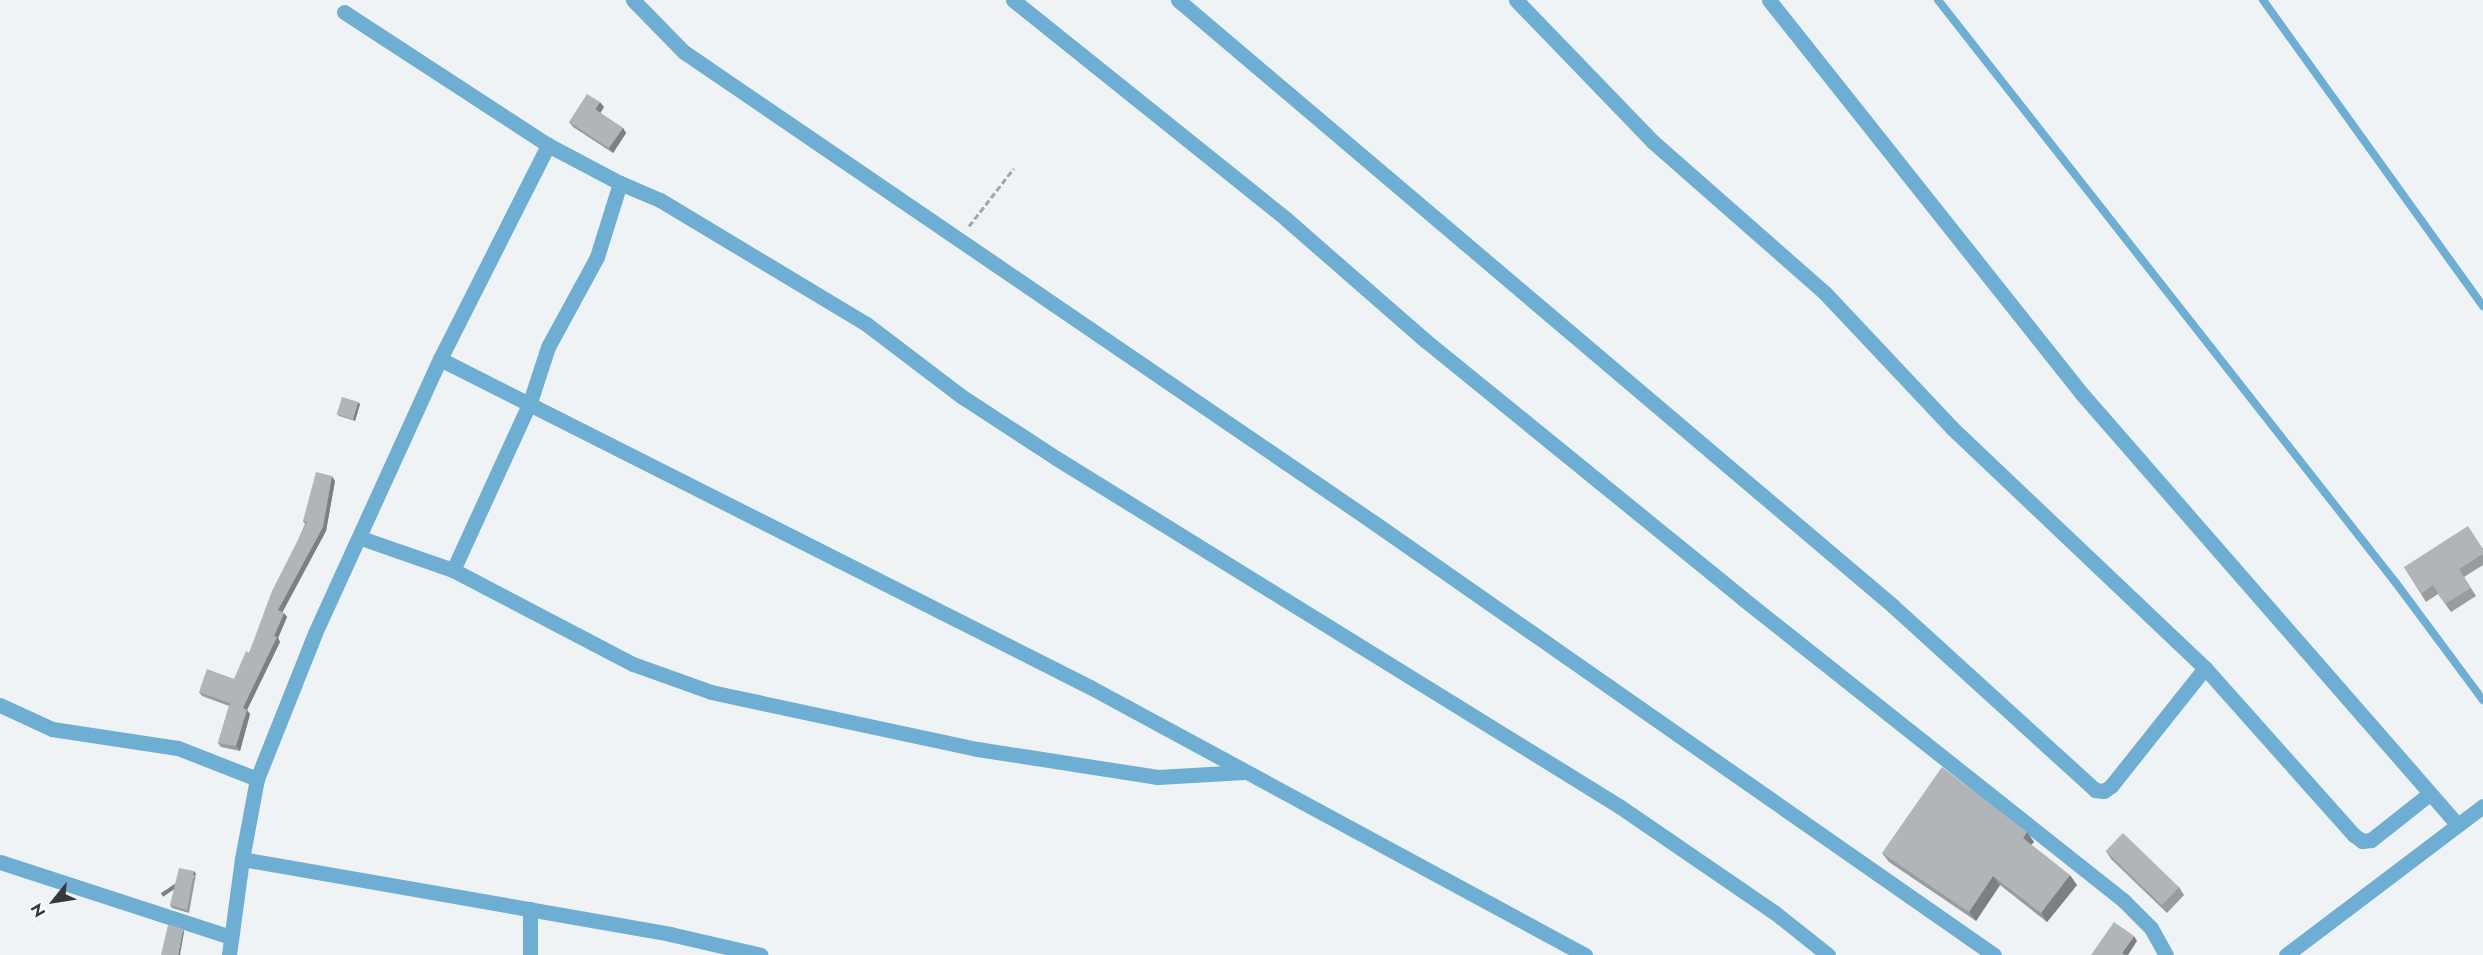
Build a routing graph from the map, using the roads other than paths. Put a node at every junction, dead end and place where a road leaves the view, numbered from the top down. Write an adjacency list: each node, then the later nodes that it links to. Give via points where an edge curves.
1 (633, 0): 33 (street, via 684,52 960,238)
2 (1013, 0): 34 (street, via 1277,212 1426,340 1742,597 2124,901 2151,928)
3 (1178, 0): 16 (street, via 1893,606 2095,790 2104,791 2111,786)
4 (1516, 0): 16 (street, via 1652,141 1824,292 1953,428)
5 (1769, 0): 21 (street, via 2082,394)
6 (1938, 0): 17 (lane, via 2346,518)
7 (2263, 0): 11 (lane)
8 (344, 12): 9 (street)
9 (548, 145): 10 (street); 12 (street)
10 (620, 183): 13 (street, via 597,256 548,347); 32 (street, via 660,200 865,323 961,396 1056,458 1619,806 1774,912)
11 (2483, 306)
12 (440, 359): 13 (street); 14 (street)
13 (530, 402): 15 (street); 19 (street, via 1090,687)
14 (361, 538): 15 (street); 20 (street, via 315,633)
15 (453, 570): 19 (street, via 633,664 711,692 977,749 1158,777)
16 (2205, 668): 21 (street, via 2362,841 2371,840)
17 (2483, 700)
18 (0, 705): 20 (street, via 52,729 178,748)
19 (1244, 772): 31 (street)
20 (257, 779): 24 (street)
21 (2428, 795): 23 (street)
22 (2483, 806): 23 (street)
23 (2457, 824): 35 (street)
24 (242, 859): 26 (street); 27 (street)
25 (0, 862): 27 (street)
26 (530, 909): 29 (street); 30 (street, via 720,943)
27 (231, 937): 28 (street)
28 (229, 955)
29 (530, 955)
30 (761, 955)
31 (1586, 955)
32 (1828, 955)
33 (1994, 955)
34 (2166, 955)
35 (2286, 955)

